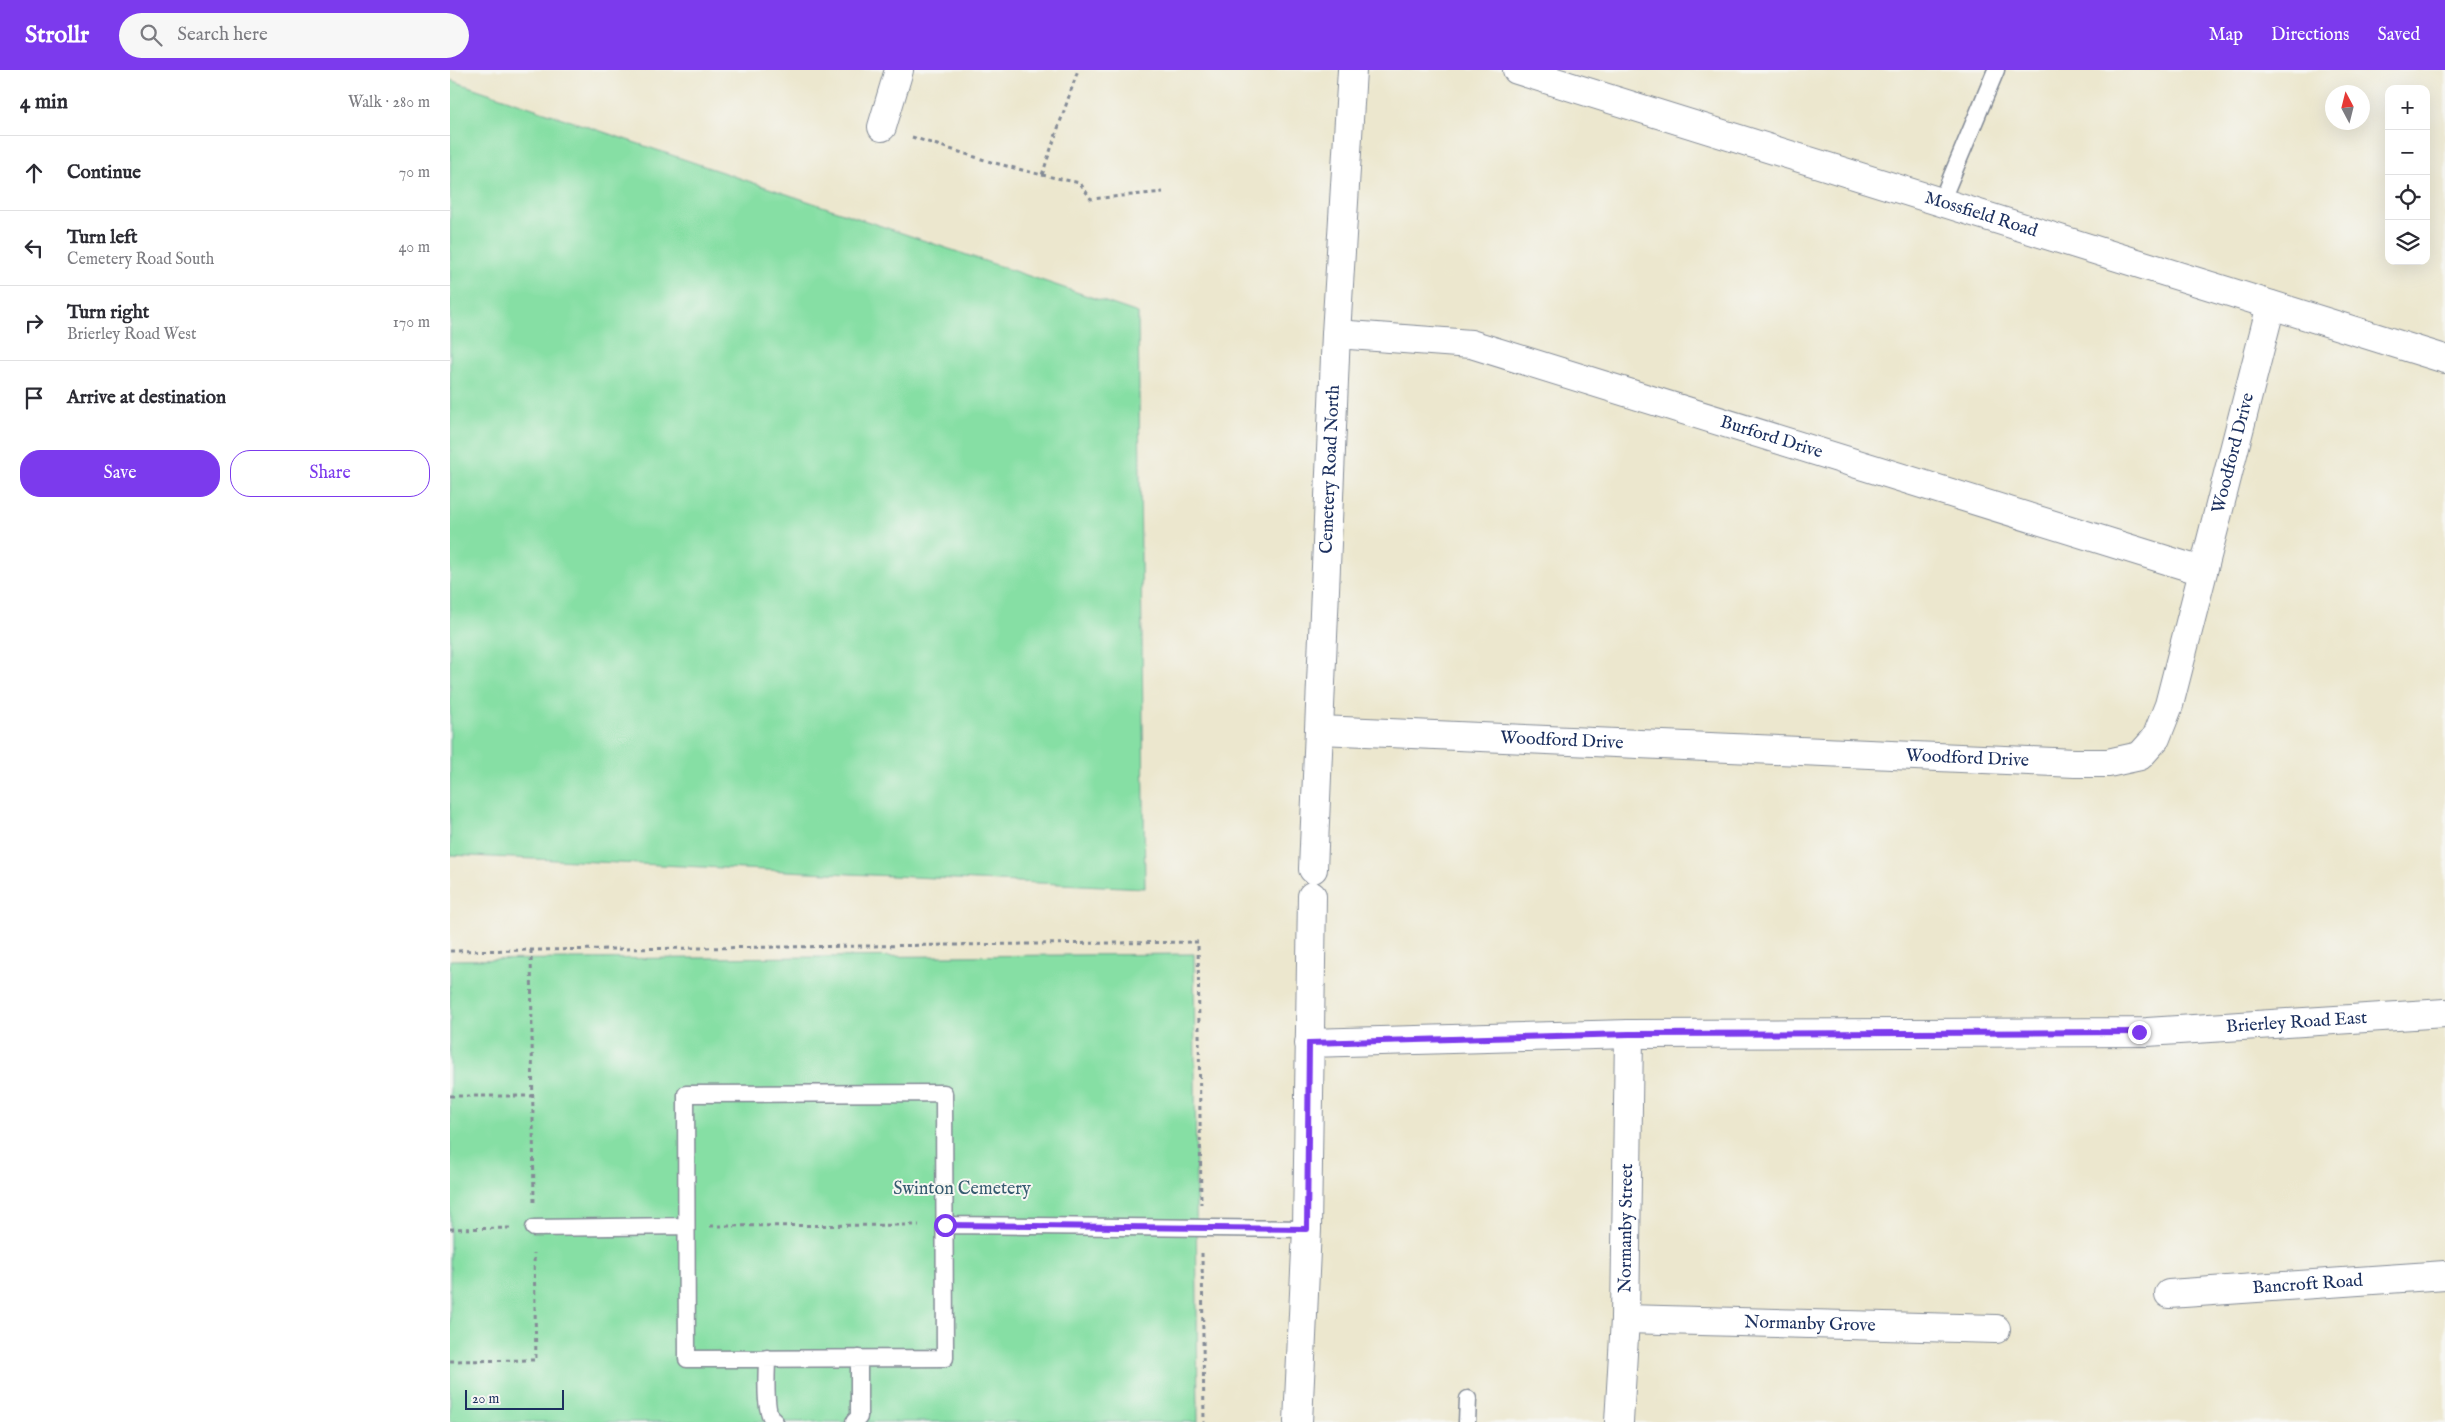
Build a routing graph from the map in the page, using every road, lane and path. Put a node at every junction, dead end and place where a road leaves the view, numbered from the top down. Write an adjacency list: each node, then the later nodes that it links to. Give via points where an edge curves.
1 (899, 70): 6 (street)
2 (1078, 70): 7 (path)
3 (1352, 70): 11 (street, Cemetery Road North)
4 (1517, 70): 9 (street, Mossfield Road)
5 (1996, 70): 9 (lane)
6 (882, 127): 7 (path)
7 (1042, 175): 8 (path, via 1080,183 1091,199)
8 (1163, 192)
9 (1941, 202): 10 (street, Mossfield Road)
10 (2271, 305): 12 (street, Mossfield Road); 13 (street, Woodford Drive)
11 (1336, 334): 13 (street, Burford Drive, via 1471,344); 14 (street, Cemetery Road North)
12 (2445, 359)
13 (2202, 571): 14 (street, Woodford Drive, via 2169,705 2156,738 2140,756 2108,762 2065,763)
14 (1320, 730): 15 (street, Cemetery Road North)
15 (1313, 869)
16 (1312, 896): 21 (street)
17 (531, 950): 18 (path); 23 (path); 26 (path, via 1198,942)
18 (450, 951)
19 (2445, 1013): 20 (street, Brierley Road East, via 2146,1032)
20 (1629, 1034): 21 (street, Brierley Road East); 32 (street, Normanby Street)
21 (1309, 1043): 29 (street)
22 (450, 1096): 23 (path)
23 (532, 1096): 28 (path)
24 (945, 1225): 25 (path); 25 (lane, via 944,1093 924,1093 686,1094); 26 (lane); 35 (lane, via 945,1358)
25 (686, 1226): 28 (lane); 34 (lane, via 687,1359)
26 (1201, 1226): 29 (lane); 40 (path)
27 (450, 1228): 28 (path)
28 (534, 1228): 36 (path, via 536,1360)
29 (1307, 1229): 41 (street)
30 (2445, 1275): 31 (street, Bancroft Road)
31 (2169, 1294)
32 (1625, 1319): 33 (street, Normanby Grove); 43 (street, Normanby Street)
33 (1996, 1330)
34 (767, 1358): 35 (lane); 38 (lane, via 767,1404)
35 (859, 1358): 39 (lane, via 859,1417)
36 (450, 1361)
37 (1468, 1399): 42 (lane)
38 (775, 1422)
39 (854, 1422)
40 (1204, 1422)
41 (1298, 1422)
42 (1466, 1422)
43 (1619, 1422)

